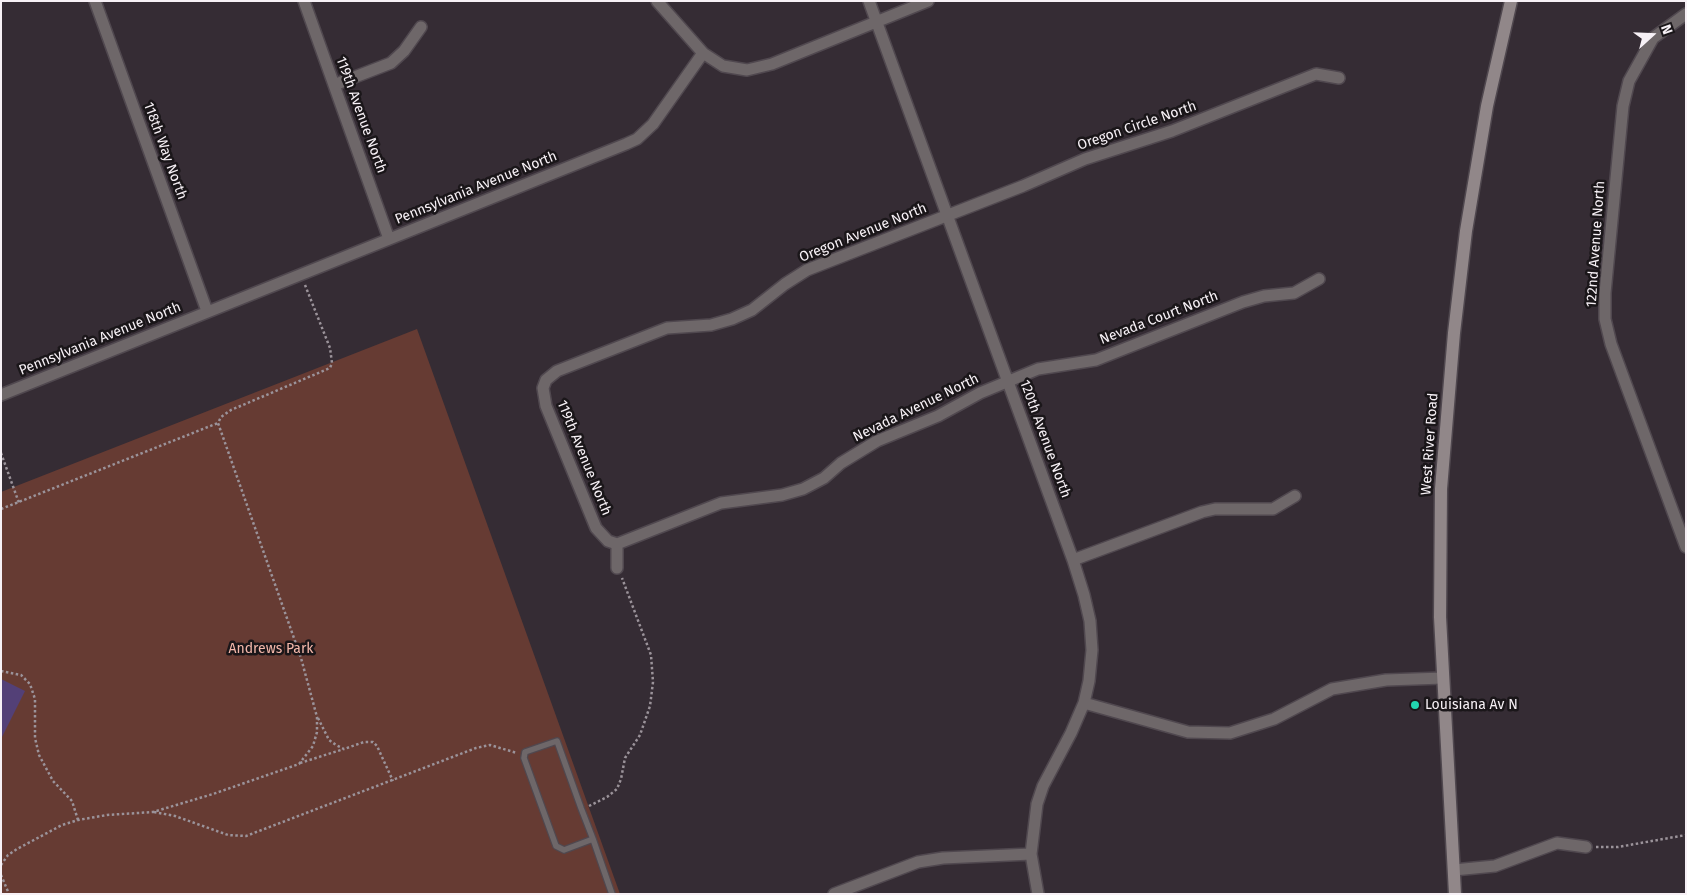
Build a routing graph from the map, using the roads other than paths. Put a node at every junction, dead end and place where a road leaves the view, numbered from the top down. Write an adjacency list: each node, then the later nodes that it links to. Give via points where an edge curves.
1 (95, 1): 16 (street, 118th Way North)
2 (304, 1): 12 (street, 119th Avenue North)
3 (658, 1): 10 (street)
4 (869, 1): 8 (street, 120th Avenue North)
5 (928, 1): 8 (street)
6 (1511, 1): 25 (main road, West River Road, via 1478,157 1454,333 1439,543)
7 (1686, 14): 22 (street, 122nd Avenue North, via 1653,38 1629,81 1623,106 1605,293 1611,344)
8 (877, 22): 10 (street, via 759,68 730,68); 13 (street, 120th Avenue North)
9 (421, 27): 12 (street, via 391,63)
10 (703, 53): 14 (street, Pennsylvania Avenue North, via 653,124 637,138)
11 (1339, 78): 13 (street, Oregon Circle North, via 1316,74 1172,131 1085,159)
12 (334, 85): 14 (street, 119th Avenue North)
13 (947, 215): 17 (street, Oregon Avenue North, via 808,270 752,310 732,319 711,325 667,328 557,371); 18 (street, 120th Avenue North)
14 (389, 239): 16 (street, Pennsylvania Avenue North)
15 (1319, 279): 18 (street, Nevada Court North, via 1294,293 1243,302 1096,360 1045,368)
16 (207, 311): 19 (street, Pennsylvania Avenue North)
17 (546, 380): 21 (street, 119th Avenue North, via 543,388 546,406 596,528 608,541)
18 (1008, 382): 21 (street, Nevada Avenue North, via 877,441 803,489 782,496 721,503); 23 (street, 120th Avenue North)
19 (1, 395)
20 (1295, 496): 23 (street, via 1273,509 1202,512)
21 (617, 544): 24 (street)
22 (1686, 547)
23 (1073, 560): 26 (street, 120th Avenue North, via 1090,621 1092,650)
24 (617, 568)
25 (1443, 678): 26 (street, via 1386,680 1332,690 1274,719 1230,733 1188,732); 30 (main road, West River Road)
26 (1084, 703): 29 (street, 120th Avenue North, via 1072,733 1043,786 1032,831)
27 (593, 840): 27 (lane, via 557,741 524,755 556,846 564,850); 31 (lane)
28 (1586, 846): 30 (street, via 1557,842 1495,866)
29 (1031, 854): 32 (street, via 918,862); 33 (street, 120th Avenue North)
30 (1454, 870): 34 (main road, West River Road)
31 (612, 894)
32 (834, 894)
33 (1038, 894)
34 (1455, 894)

